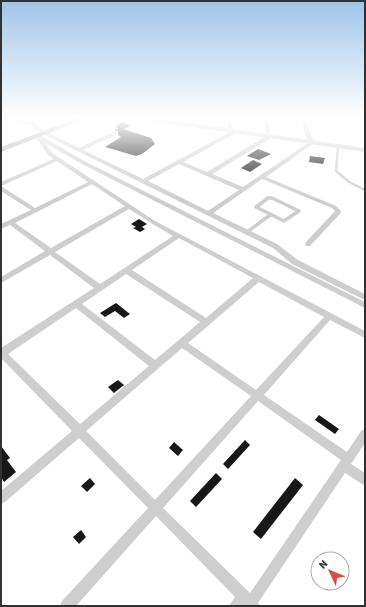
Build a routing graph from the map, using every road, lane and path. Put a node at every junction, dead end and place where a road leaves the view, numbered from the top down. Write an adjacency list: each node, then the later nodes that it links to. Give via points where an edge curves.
1 (13, 145): 12 (main road)
2 (44, 145): 14 (street)
3 (54, 145): 40 (street, via 148,196)
4 (72, 145): 11 (street)
5 (88, 145): 11 (street)
6 (208, 145): 15 (street)
7 (255, 145): 16 (street)
8 (308, 145): 17 (street)
9 (332, 145): 10 (street)
10 (338, 146): 13 (street); 23 (lane, via 336,171)
11 (80, 149): 18 (street)
12 (1, 150)
13 (365, 150)
14 (58, 159): 19 (street); 20 (street)
15 (179, 162): 16 (street); 18 (street)
16 (208, 174): 22 (street)
17 (261, 177): 22 (street); 32 (street, via 334,207 338,211)
18 (144, 181): 26 (street)
19 (92, 182): 24 (street); 25 (street)
20 (1, 184)
21 (1, 188): 25 (street)
22 (243, 189): 26 (street)
23 (365, 190)
24 (129, 206): 31 (street); 33 (street)
25 (35, 210): 28 (street)
26 (209, 213): 30 (street)
27 (270, 215): 27 (lane, via 284,221 299,211 270,198 256,207); 30 (lane)
28 (10, 222): 29 (street); 33 (street)
29 (1, 227)
30 (247, 232): 38 (street, via 282,250 295,262)
31 (179, 235): 34 (street); 35 (street)
32 (308, 244)
33 (51, 252): 36 (street); 37 (street)
34 (126, 270): 37 (street); 42 (street)
35 (258, 278): 41 (street); 42 (street)
36 (1, 280)
37 (100, 288): 39 (street)
38 (365, 297)
39 (76, 304): 45 (street); 46 (street)
40 (365, 305)
41 (329, 316): 43 (street); 47 (street)
42 (206, 322): 44 (street)
43 (365, 335)
44 (182, 343): 46 (street); 47 (street)
45 (1, 353): 48 (street)
46 (156, 366): 48 (street)
47 (257, 395): 50 (street); 53 (street)
48 (79, 431): 52 (street); 53 (street)
49 (364, 436): 50 (street)
50 (346, 462): 51 (street); 54 (street)
51 (365, 480)
52 (1, 498)
53 (155, 508): 54 (street); 55 (street)
54 (245, 603)
55 (67, 606)

